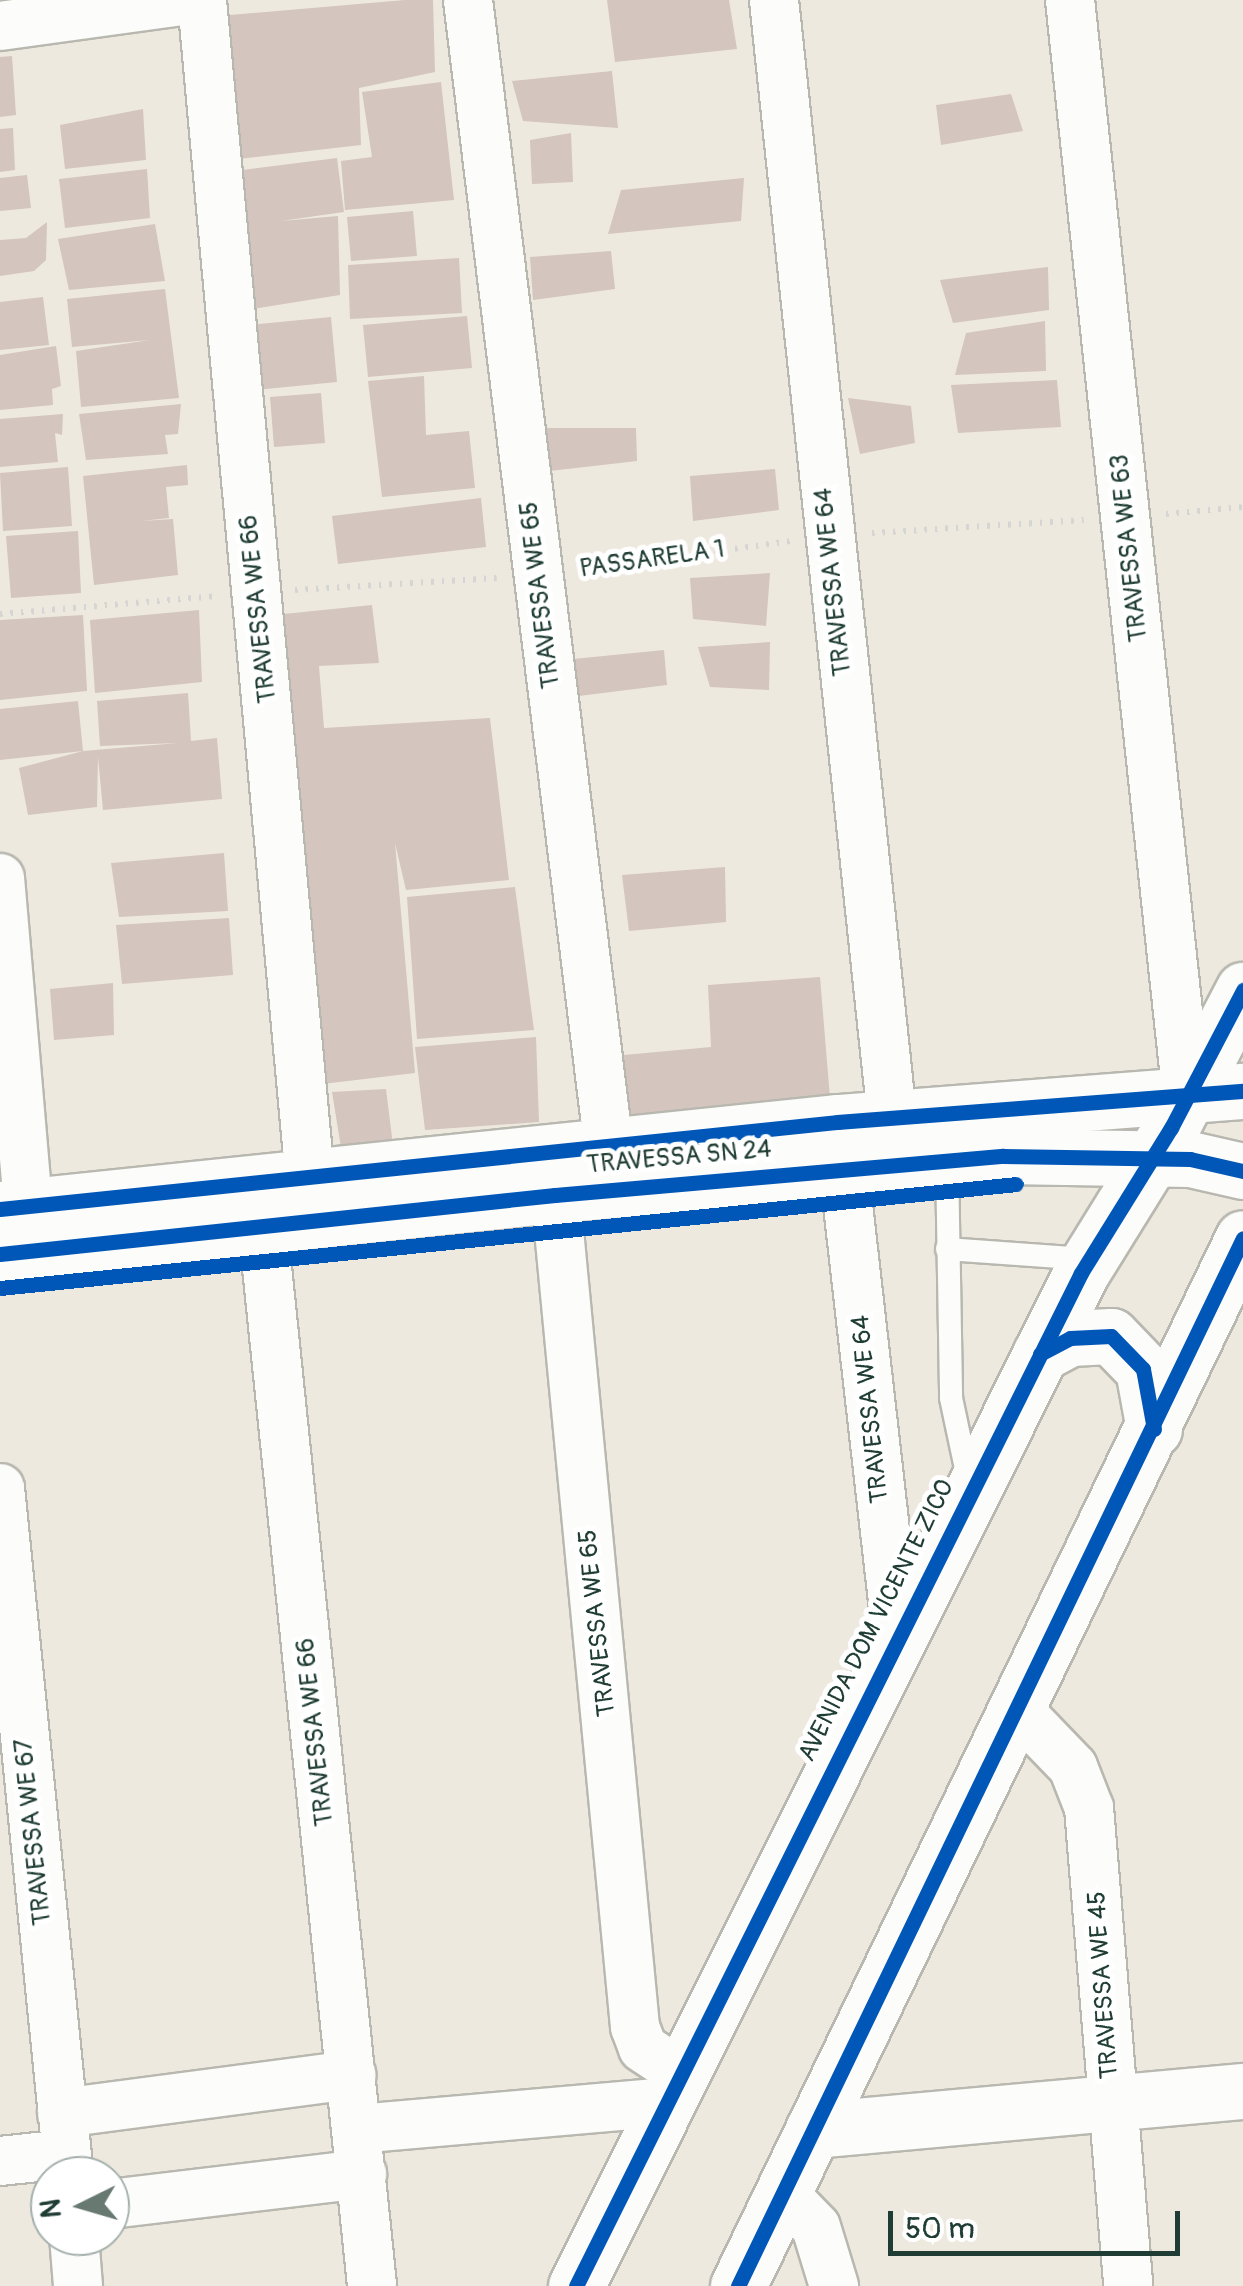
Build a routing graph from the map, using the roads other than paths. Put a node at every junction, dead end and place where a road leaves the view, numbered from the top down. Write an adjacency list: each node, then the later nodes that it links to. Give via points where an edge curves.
1 (190, 0): 6 (street)
2 (202, 0): 16 (street, TRAVESSA WE 66, via 257,593)
3 (468, 0): 13 (street, TRAVESSA WE 65)
4 (774, 0): 11 (street, TRAVESSA WE 64)
5 (1070, 0): 10 (street, TRAVESSA WE 63)
6 (0, 26)
7 (0, 878): 17 (street)
8 (1243, 990): 10 (main road, AVENIDA DOM VICENTE ZICO)
9 (1243, 1091): 10 (main road, TRAVESSA SN 24)
10 (1187, 1096): 11 (main road, TRAVESSA SN 24); 12 (main road, AVENIDA DOM VICENTE ZICO)
11 (883, 1147): 12 (main road, TRAVESSA SN 24); 13 (main road, TRAVESSA SN 24); 19 (lane); 25 (street, TRAVESSA WE 64)
12 (1152, 1157): 14 (main road, TRAVESSA SN 24); 20 (main road, AVENIDA DOM VICENTE ZICO)
13 (611, 1167): 15 (main road, TRAVESSA SN 24)
14 (1243, 1171)
15 (553, 1173): 16 (main road, TRAVESSA SN 24); 28 (street, TRAVESSA WE 65, via 635,2026)
16 (286, 1199): 17 (main road, TRAVESSA SN 24); 27 (street, TRAVESSA WE 66)
17 (15, 1229)
18 (1243, 1238): 22 (main road)
19 (947, 1249): 20 (lane); 24 (lane, via 951,1398)
20 (1089, 1258): 21 (main road, AVENIDA DOM VICENTE ZICO)
21 (1040, 1354): 22 (main road, via 1070,1338 1110,1336 1143,1369); 24 (main road, AVENIDA DOM VICENTE ZICO)
22 (1154, 1429): 26 (main road)
23 (0, 1488): 32 (street, TRAVESSA WE 67)
24 (971, 1491): 25 (main road, AVENIDA DOM VICENTE ZICO)
25 (897, 1636): 28 (main road, AVENIDA DOM VICENTE ZICO)
26 (1018, 1710): 30 (street, TRAVESSA WE 45, via 1073,1768 1088,1808); 31 (main road)
27 (352, 2075): 32 (street); 33 (street, TRAVESSA WE 66)
28 (674, 2088): 33 (street); 40 (main road, AVENIDA DOM VICENTE ZICO)
29 (1243, 2090): 30 (main road)
30 (1112, 2102): 31 (main road); 43 (street, TRAVESSA WE 45)
31 (812, 2130): 35 (main road)
32 (66, 2148): 34 (street)
33 (360, 2152): 36 (street); 39 (street, TRAVESSA WE 66)
34 (0, 2161)
35 (783, 2193): 41 (main road); 42 (street, via 816,2227)
36 (130, 2200)
37 (76, 2256): 38 (street)
38 (78, 2286)
39 (372, 2286)
40 (576, 2286)
41 (738, 2286)
42 (834, 2286)
43 (1128, 2286)

